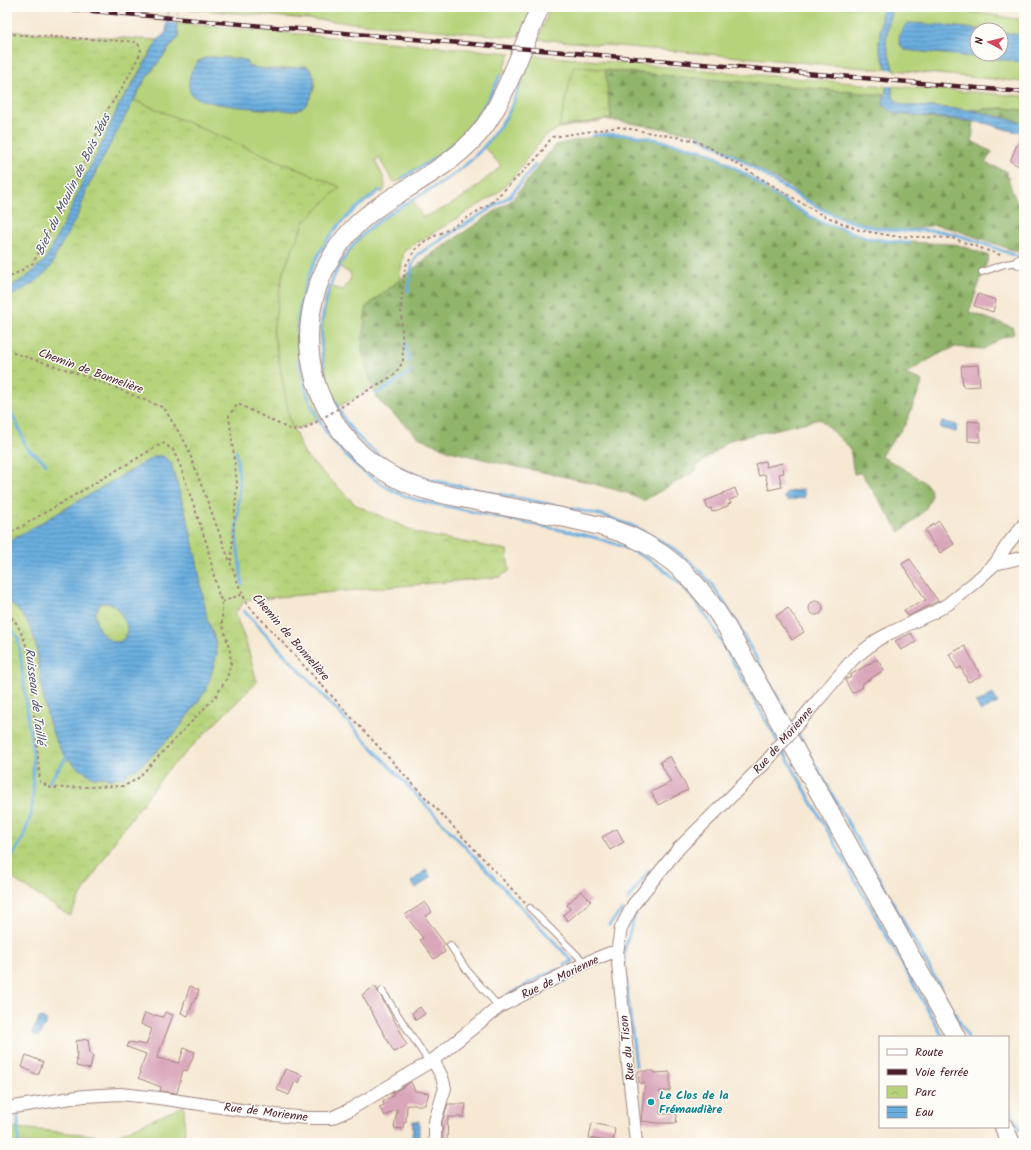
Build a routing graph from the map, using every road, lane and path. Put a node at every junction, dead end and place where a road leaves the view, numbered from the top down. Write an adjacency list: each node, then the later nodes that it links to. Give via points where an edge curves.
1 (540, 7): 21 (main road, via 504,93 474,140 444,165 366,216 341,241 324,269 312,309 309,339 322,399 336,426 356,449 378,468 401,480 436,492 605,527 647,544 685,572 706,596 726,626)
2 (7, 34): 5 (path, via 137,42 141,52 125,84 106,112 80,173 33,262)
3 (1022, 262): 4 (lane, via 1005,264); 10 (path, bridge, via 952,238 893,236 859,230 820,214 707,146 692,140 619,127 552,136 537,158 490,203 425,241 416,250 405,268 401,307 403,362 394,376 300,431 287,428 238,404 229,415 237,483)
4 (982, 272)
5 (7, 279)
6 (7, 351): 10 (path, Chemin de Bonnelière, via 71,371 164,408 186,444)
7 (1024, 524): 11 (street)
8 (7, 535): 13 (path, via 163,443 173,450 180,465 207,545)
9 (1024, 556): 11 (street, Rue de Morienne)
10 (230, 563): 12 (path, Chemin de Bonnelière)
11 (995, 564): 17 (street, Rue de Morienne, bridge, via 948,604 890,633 853,658 765,763 679,848 632,905 621,928)
12 (243, 594): 13 (path); 15 (path, Chemin de Bonnelière, via 247,604)
13 (222, 602): 14 (path, via 222,623 231,663 227,678 216,696 137,779 124,786 51,788 40,782 29,653 17,624)
14 (7, 612)
15 (530, 908): 18 (lane)
16 (450, 946): 20 (lane)
17 (617, 953): 18 (street, Rue de Morienne, via 610,953); 26 (street, Rue du Tison)
18 (585, 963): 20 (street, Rue de Morienne)
19 (382, 991): 22 (lane)
20 (499, 1007): 22 (street, Rue de Morienne)
21 (955, 1036)
22 (431, 1061): 23 (street, Rue de Morienne, via 331,1118 275,1115 120,1094 84,1096); 25 (street, via 442,1077 445,1088 435,1121)
23 (7, 1108)
24 (1004, 1128): 27 (main road)
25 (436, 1143)
26 (636, 1143)
27 (1011, 1143)

